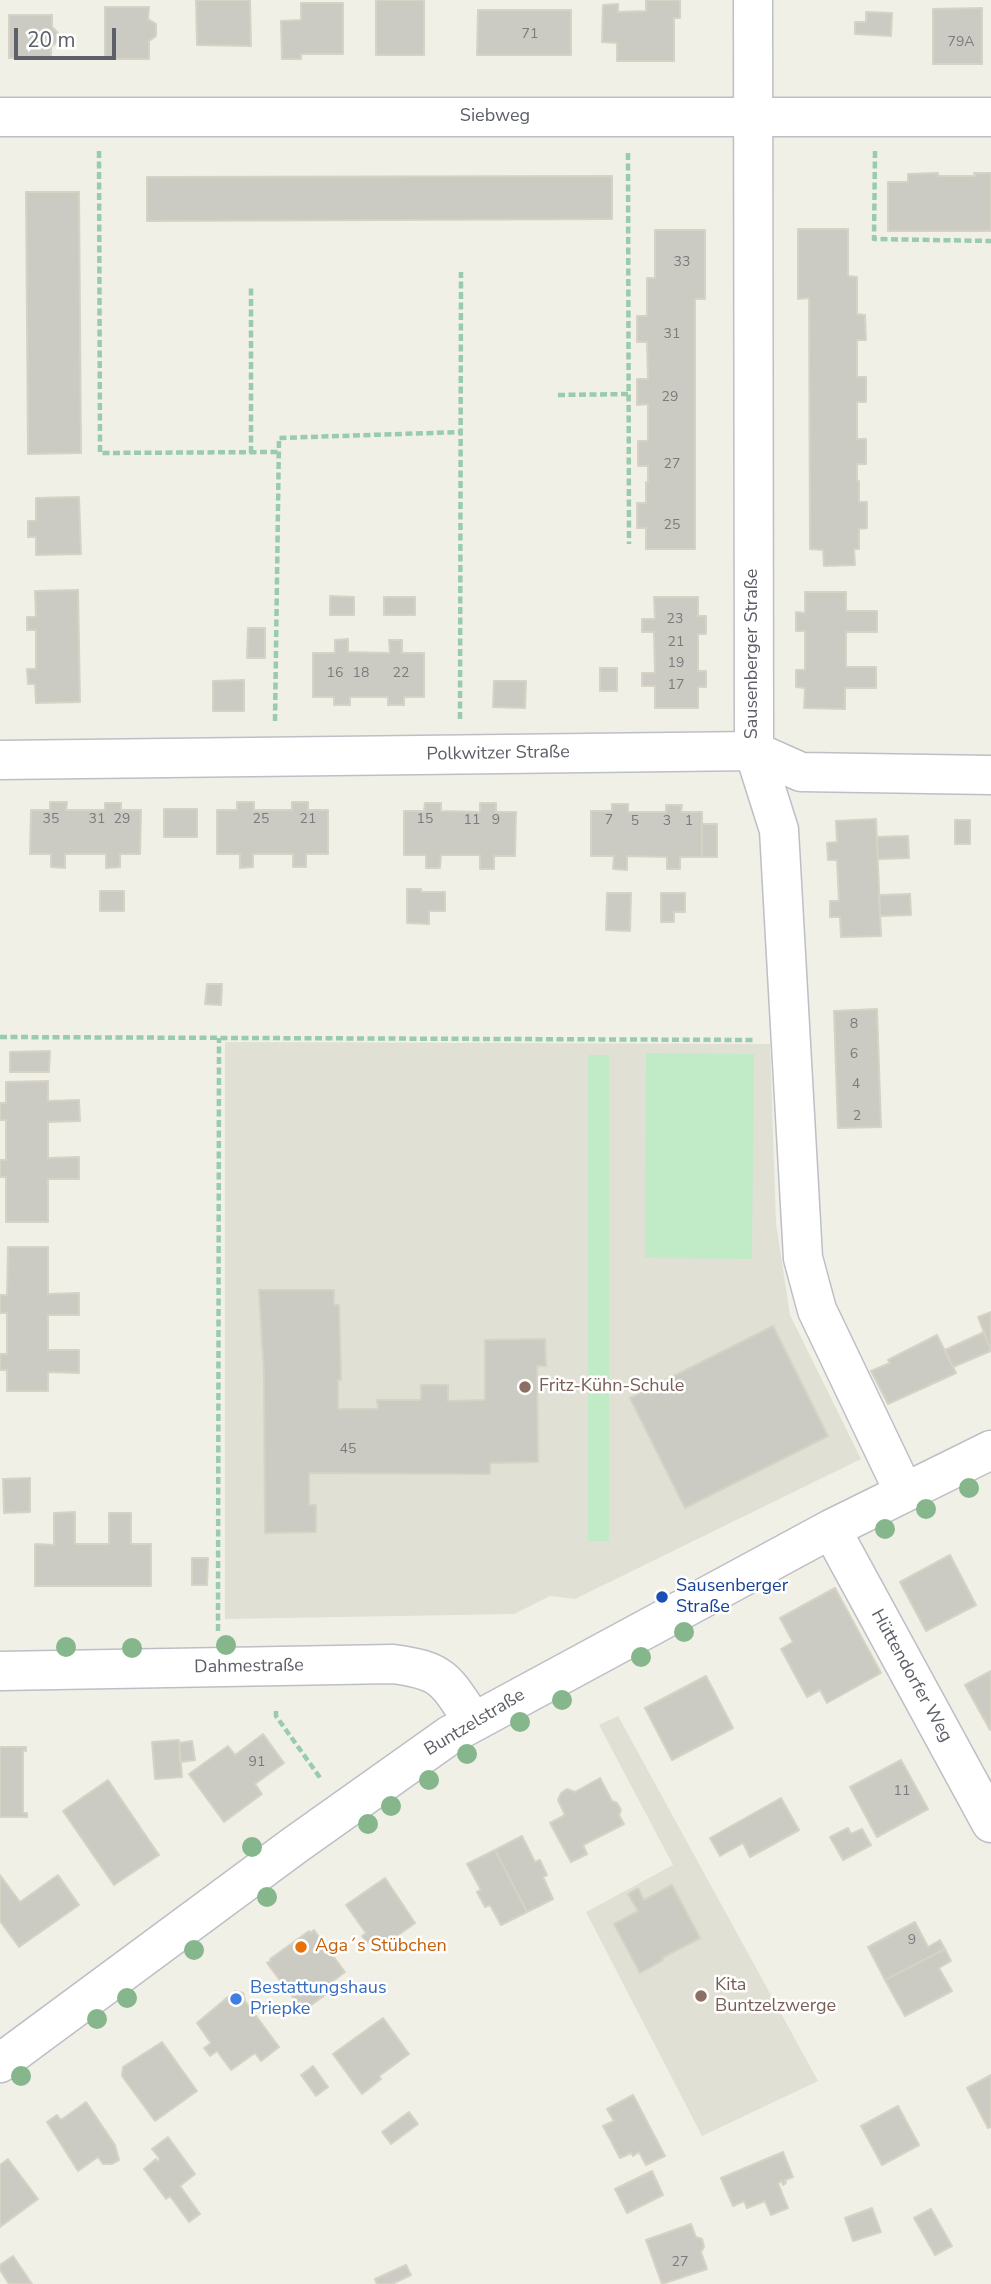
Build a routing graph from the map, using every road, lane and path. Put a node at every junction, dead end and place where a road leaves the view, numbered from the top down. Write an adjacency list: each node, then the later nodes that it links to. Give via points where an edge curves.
1 (753, 0): 3 (street, Sausenberger Straße)
2 (0, 117): 3 (street, Siebweg)
3 (752, 117): 4 (street, Siebweg); 17 (street, Sausenberger Straße)
4 (991, 117)
5 (875, 139): 8 (path, via 874,239)
6 (99, 150): 15 (path, via 100,453)
7 (628, 152): 11 (path)
8 (991, 241)
9 (461, 272): 13 (path)
10 (251, 285): 15 (path)
11 (629, 394): 12 (path); 16 (path)
12 (558, 395)
13 (461, 432): 14 (path, via 279,438); 18 (path)
14 (279, 452): 15 (path); 19 (path)
15 (251, 453)
16 (629, 544)
17 (754, 751): 18 (street, Polkwitzer Straße); 21 (street, Polkwitzer Straße, via 801,772); 24 (street, Sausenberger Straße, via 779,830)
18 (460, 754): 19 (street, Polkwitzer Straße)
19 (274, 757): 20 (street, Polkwitzer Straße)
20 (0, 760)
21 (991, 775)
22 (0, 1037): 23 (path)
23 (219, 1038): 24 (path); 28 (path)
24 (790, 1040): 26 (street, Sausenberger Straße, via 803,1258 817,1310)
25 (991, 1450): 26 (street, Buntzelstraße)
26 (905, 1492): 27 (street, Buntzelstraße)
27 (831, 1529): 31 (street, Buntzelstraße); 33 (street, Hüttendorfer Weg)
28 (218, 1630)
29 (0, 1671): 31 (street, Dahmestraße, via 393,1664 423,1668 444,1679)
30 (276, 1711): 32 (path)
31 (473, 1721): 34 (street, Buntzelstraße, via 316,1830)
32 (321, 1779)
33 (991, 1823)
34 (0, 2063)

